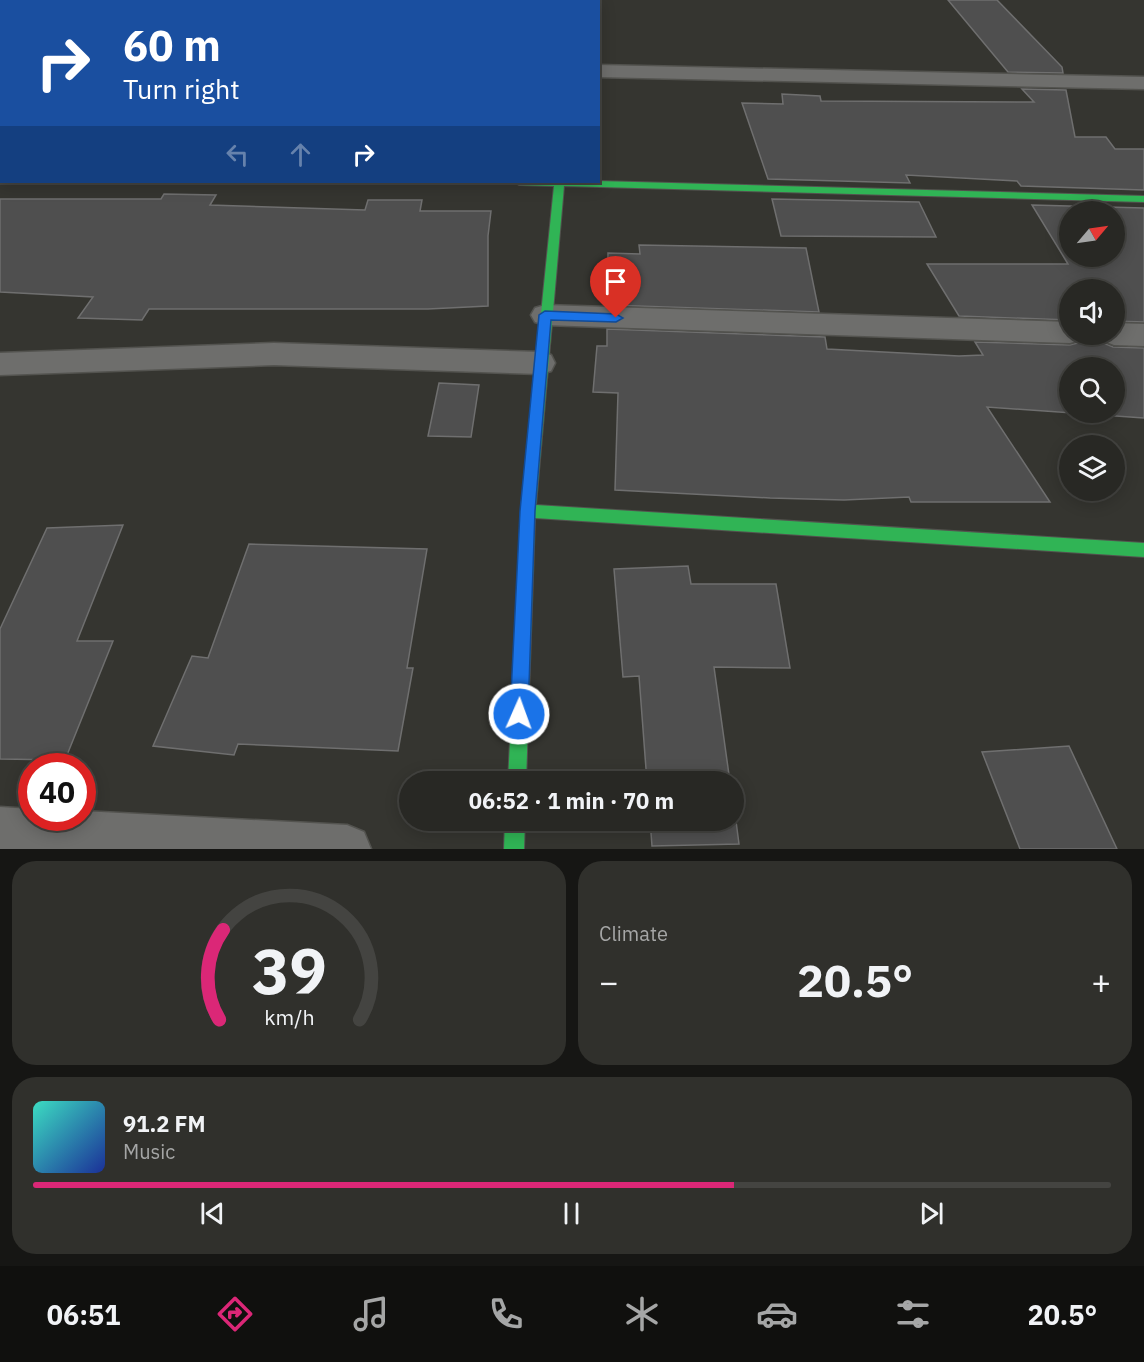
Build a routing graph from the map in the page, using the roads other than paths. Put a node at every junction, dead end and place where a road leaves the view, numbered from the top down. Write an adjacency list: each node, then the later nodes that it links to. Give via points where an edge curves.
1 (600, 71): 2 (street)
2 (1144, 83)
3 (559, 183): 6 (street)
4 (593, 183): 5 (street)
5 (1144, 199)
6 (545, 315): 7 (street); 10 (street)
7 (1059, 333)
8 (1125, 334): 9 (street)
9 (1144, 335)
10 (540, 363): 11 (street, via 274,354); 12 (street)
11 (0, 364)
12 (528, 511): 13 (street); 14 (street)
13 (1144, 550)
14 (517, 771)
15 (0, 831): 17 (street)
16 (515, 831): 18 (street)
17 (347, 849)
18 (514, 849)

